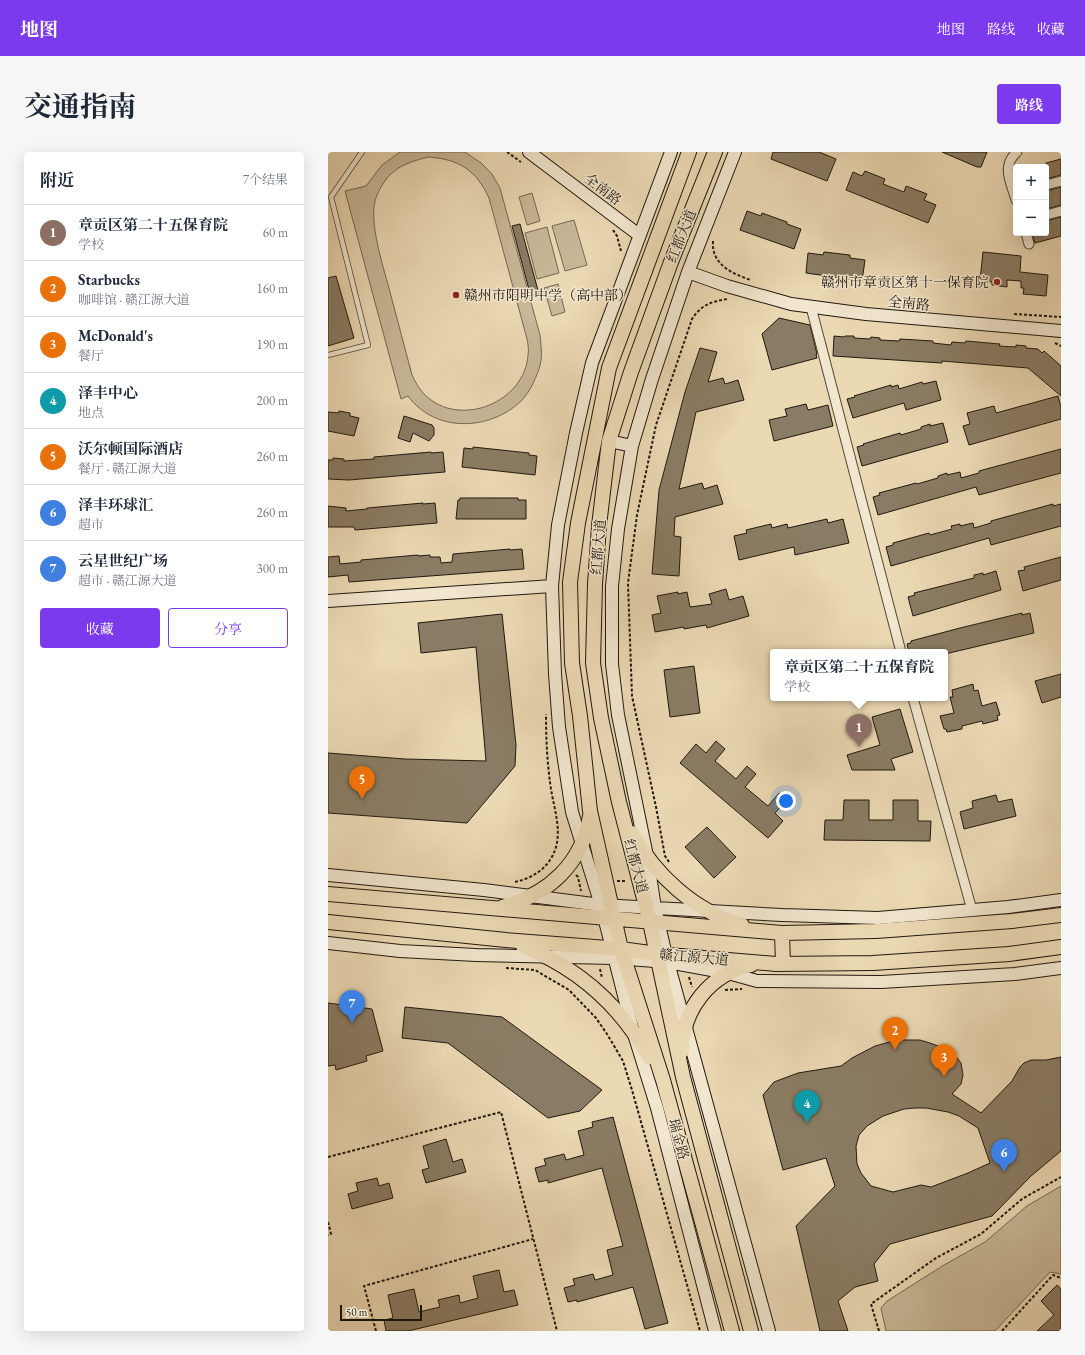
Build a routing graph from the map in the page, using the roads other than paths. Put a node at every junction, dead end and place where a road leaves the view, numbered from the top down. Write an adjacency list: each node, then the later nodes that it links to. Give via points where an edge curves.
1 (362, 152): 19 (lane, via 331,197 368,345)
2 (529, 152): 13 (street, 全南路)
3 (671, 152): 13 (street)
4 (689, 152): 21 (main road, 红都大道, via 609,368)
5 (715, 152): 22 (main road, 红都大道, via 671,262)
6 (735, 152): 16 (street)
7 (1017, 152): 10 (street, via 1009,162 1008,170)
8 (1061, 181): 9 (street)
9 (1049, 184)
10 (1013, 188)
11 (1061, 211): 12 (street)
12 (1049, 214)
13 (639, 235): 20 (street, via 592,363)
14 (1027, 236): 15 (street)
15 (1029, 244)
16 (688, 272): 17 (street, 全南路, via 734,288 791,304); 23 (street)
17 (812, 307): 18 (street, 全南路); 26 (street)
18 (1061, 331)
19 (328, 355)
20 (576, 433): 21 (street); 24 (street, via 558,525)
21 (595, 436): 29 (main road, 红都大道, via 578,523 570,582 572,663)
22 (609, 440): 23 (street); 28 (main road, 红都大道, via 594,584 593,663 601,718)
23 (632, 446): 31 (street, via 618,529 612,586 612,664 618,714)
24 (552, 586): 25 (street); 30 (street, via 559,727 572,812)
25 (328, 601)
26 (900, 649)
27 (914, 701): 38 (street)
28 (619, 802): 31 (main road, via 632,834); 37 (main road, 红都大道, via 640,882)
29 (590, 811): 30 (main road, via 589,823); 40 (main road, 红都大道, via 606,880)
30 (582, 842): 34 (main road, via 575,856 559,876); 40 (street)
31 (647, 856): 37 (street); 39 (main road, via 675,887)
32 (328, 875): 34 (street)
33 (328, 894): 36 (main road)
34 (530, 897): 36 (main road, via 514,904); 40 (street)
35 (1061, 900): 38 (street)
36 (487, 908): 40 (main road)
37 (651, 908): 39 (street); 40 (street); 43 (main road, 红都大道)
38 (972, 910): 39 (street, via 878,918)
39 (710, 911): 44 (main road, via 738,924)
40 (608, 912): 43 (main road); 48 (main road, 红都大道)
41 (1061, 915): 44 (main road, via 1012,921 876,930)
42 (328, 922): 45 (main road, 赣江源大道)
43 (654, 923): 44 (main road); 50 (main road, 红都大道)
44 (778, 932): 51 (main road)
45 (506, 940): 48 (main road, 赣江源大道); 49 (main road)
46 (328, 943): 49 (street, via 423,952)
47 (1061, 947): 51 (main road, 赣江源大道, via 1009,954 873,962)
48 (618, 954): 49 (street); 50 (main road, 赣江源大道); 55 (street, via 620,980); 57 (main road, 瑞金路)
49 (546, 956): 55 (main road, via 590,984 618,1011)
50 (662, 958): 51 (main road, 赣江源大道); 53 (street); 54 (street, via 674,985); 56 (main road, 瑞金路)
51 (779, 964): 53 (main road, via 754,964)
52 (1061, 968): 53 (street, via 1015,974 881,982 757,980)
53 (728, 973): 54 (main road, via 715,981 700,996 691,1010)
54 (685, 1028): 56 (main road, via 682,1049); 61 (street)
55 (633, 1031): 57 (main road); 59 (street, via 657,1108)
56 (683, 1077): 60 (main road, 瑞金路)
57 (663, 1080): 58 (main road, 瑞金路)
58 (728, 1330)
59 (715, 1331)
60 (751, 1331)
61 (769, 1331)

